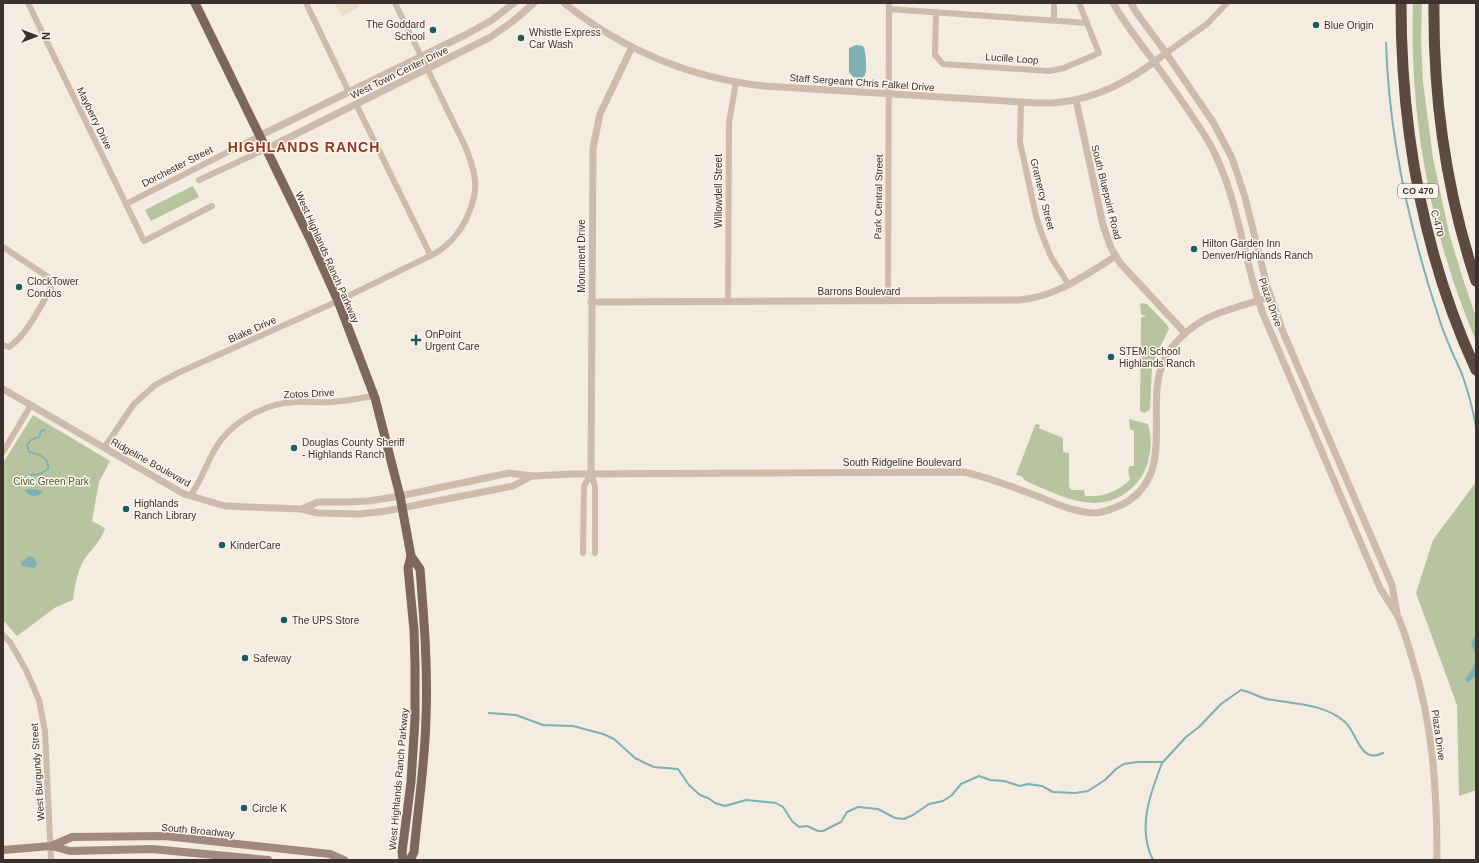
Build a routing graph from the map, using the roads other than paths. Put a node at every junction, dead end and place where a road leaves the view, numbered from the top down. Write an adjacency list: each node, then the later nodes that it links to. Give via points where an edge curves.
1 (28, 3): 35 (street, Mayberry Drive)
2 (195, 3): 32 (main road, West Highlands Ranch Parkway)
3 (306, 3): 26 (street)
4 (395, 3): 22 (street, Blake Drive)
5 (514, 3): 22 (street, West Town Center Drive, via 482,26)
6 (534, 3): 24 (street, West Town Center Drive, via 493,35)
7 (564, 3): 20 (street, Staff Sergeant Chris Falkel Drive, via 595,26)
8 (1054, 3): 18 (street)
9 (1079, 3): 19 (street, Lucille Loop)
10 (1113, 3): 23 (street, Plaza Drive)
11 (1131, 3): 21 (street, Plaza Drive)
12 (1226, 3): 21 (street, via 1207,24)
13 (1401, 3): 50 (highway, C-470 / CO 470, via 1404,93 1420,199 1445,290)
14 (1434, 3): 31 (highway, C-470 / CO 470, via 1434,62)
15 (1440, 3): 31 (highway)
16 (889, 6): 17 (street); 27 (street, Park Central Street)
17 (936, 12): 18 (street); 19 (street, Lucille Loop, via 936,56 942,64 1049,71 1064,68 1099,53)
18 (1054, 20): 19 (street)
19 (1087, 23)
20 (632, 47): 25 (street, Staff Sergeant Chris Falkel Drive, via 691,71); 47 (street, Monument Drive, via 605,101 594,138)
21 (1166, 53): 23 (street, Staff Sergeant Chris Falkel Drive); 42 (street, Plaza Drive, via 1213,122 1232,158 1245,197)
22 (421, 57): 24 (street, Blake Drive); 26 (street, West Town Center Drive)
23 (1155, 62): 28 (street, Staff Sergeant Chris Falkel Drive, via 1115,86); 46 (street, Plaza Drive, via 1201,129 1219,163 1233,201)
24 (428, 69): 30 (street, West Town Center Drive); 38 (street, Blake Drive, via 469,155 475,184 474,200 467,220 446,246)
25 (736, 82): 27 (street, Staff Sergeant Chris Falkel Drive); 44 (street, Willowdell Street, via 729,123)
26 (349, 92): 32 (street, West Town Center Drive)
27 (889, 93): 29 (street, Staff Sergeant Chris Falkel Drive); 45 (street, Park Central Street)
28 (1076, 100): 29 (street, Staff Sergeant Chris Falkel Drive, via 1053,103); 39 (street, South Bluepoint Road, via 1104,229)
29 (1021, 102): 41 (street, Gramercy Street, via 1020,142 1036,216 1051,257)
30 (356, 104): 33 (street, West Town Center Drive); 38 (street)
31 (1438, 106): 40 (highway, C-470 / CO 470, via 1451,188)
32 (259, 136): 33 (main road, West Highlands Ranch Parkway); 35 (street, Dorchester Street)
33 (266, 149): 34 (street); 43 (main road, West Highlands Ranch Parkway)
34 (199, 180)
35 (126, 204): 36 (street, Mayberry Drive, via 144,241)
36 (212, 206)
37 (3, 247): 49 (street, via 48,277 51,288 18,341 9,347)
38 (431, 256): 43 (street, Blake Drive)
39 (1116, 256): 41 (street, Barrons Boulevard); 48 (street, South Bluepoint Road)
40 (1476, 281)
41 (1069, 285): 45 (street, Barrons Boulevard, via 1040,297 1020,300)
42 (1270, 297): 46 (street, South Ridgeline Boulevard); 63 (street, Plaza Drive)
43 (338, 301): 52 (main road, West Highlands Ranch Parkway); 54 (street, Blake Drive, via 155,385 134,404)
44 (728, 301): 45 (street, Barrons Boulevard); 47 (street, Barrons Boulevard)
45 (888, 301)
46 (1259, 301): 48 (street, South Ridgeline Boulevard, via 1211,316); 57 (street, Plaza Drive)
47 (591, 302): 56 (street, Monument Drive)
48 (1185, 333): 56 (street, South Ridgeline Boulevard, via 1170,350 1162,366 1157,388 1157,448 1147,483 1134,497 1117,507 1096,513 1076,512 987,477 964,472)
49 (3, 346)
50 (1476, 370)
51 (3, 389): 53 (street, Ridgeline Boulevard)
52 (374, 396): 59 (street, Zotos Drive, via 332,402 287,403 247,417 218,443); 60 (main road, West Highlands Ranch Parkway)
53 (32, 406): 54 (street, Ridgeline Boulevard); 55 (street)
54 (104, 448): 59 (street, Ridgeline Boulevard)
55 (3, 452)
56 (590, 474): 58 (street, South Ridgeline Boulevard); 64 (street, Monument Drive, via 584,486); 65 (street, Monument Drive, via 595,486)
57 (1332, 475): 63 (street, via 1337,474 1341,478 1357,516); 67 (street, Plaza Drive, via 1380,588)
58 (532, 476): 60 (street, South Ridgeline Boulevard, via 509,473); 61 (street, South Ridgeline Boulevard, via 513,486)
59 (190, 496): 62 (street, Ridgeline Boulevard, via 224,506)
60 (400, 496): 61 (main road, West Highlands Ranch Parkway); 62 (street, Ridgeline Boulevard, via 346,502 318,502)
61 (403, 508): 62 (street, Ridgeline Boulevard, via 360,514 317,514); 66 (main road, West Highlands Ranch Parkway)
62 (302, 509)
63 (1363, 518): 67 (street, Plaza Drive, via 1392,585)
64 (583, 553)
65 (595, 553)
66 (411, 556): 74 (main road, West Highlands Ranch Parkway, via 408,568 414,630 415,719); 75 (main road, West Highlands Ranch Parkway, via 420,569 427,664 422,783 414,852)
67 (1398, 617): 76 (street, Plaza Drive, via 1415,668 1429,724 1436,787)
68 (3, 635): 69 (street, West Burgundy Street, via 10,642 26,670 39,700 45,731)
69 (51, 846): 70 (main road, South Broadway); 71 (street, West Burgundy Street); 72 (main road, South Broadway, via 70,851 152,849); 73 (main road, South Broadway, via 72,837 165,836 330,854)
70 (3, 850)
71 (51, 860)
72 (268, 860)
73 (344, 860)
74 (403, 860)
75 (410, 860)
76 (1438, 860)

